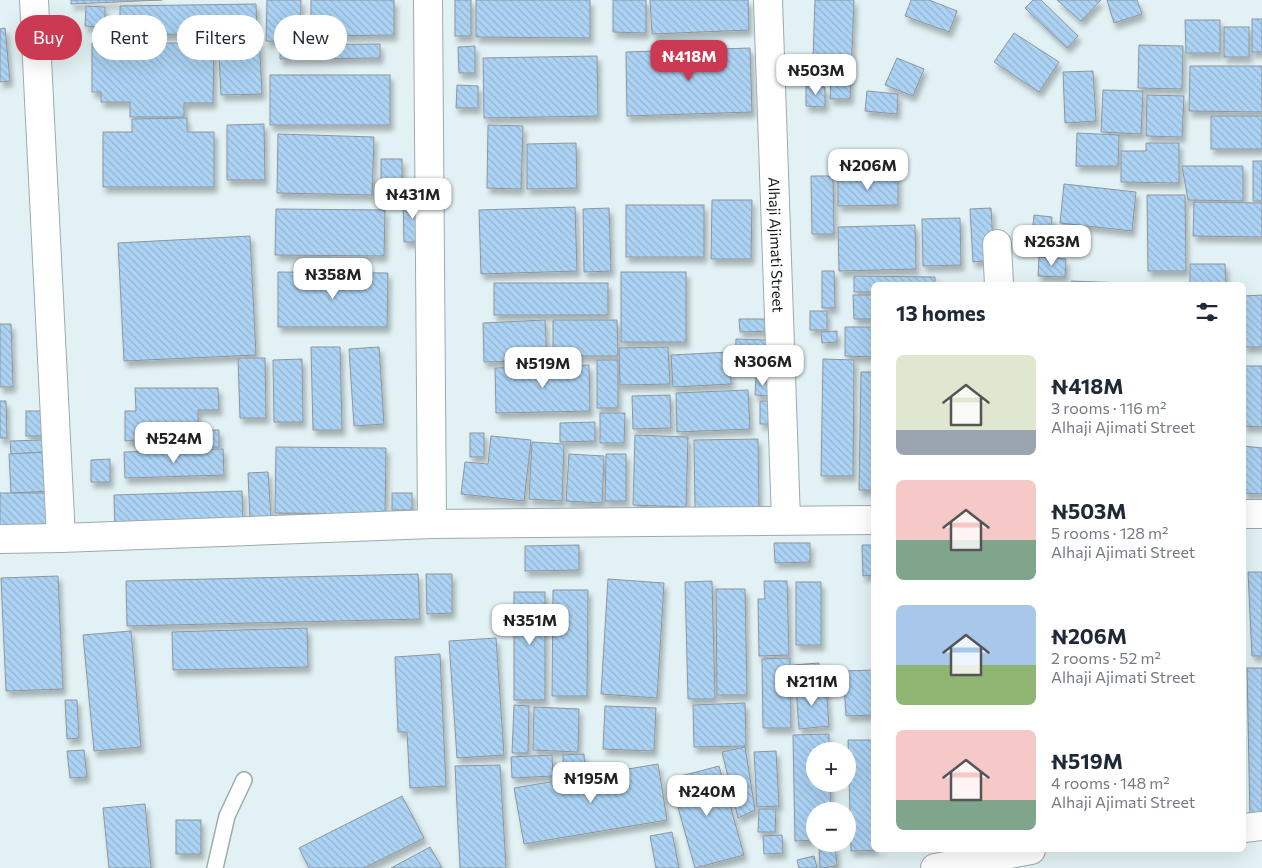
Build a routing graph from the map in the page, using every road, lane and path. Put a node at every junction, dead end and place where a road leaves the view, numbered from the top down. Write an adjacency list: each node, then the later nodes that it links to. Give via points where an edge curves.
1 (34, 0): 11 (street)
2 (428, 0): 10 (street)
3 (768, 0): 8 (street, Alhaji Ajimati Street)
4 (997, 244): 5 (street)
5 (999, 282)
6 (1246, 514): 7 (street)
7 (1262, 514)
8 (786, 520): 9 (street); 10 (street)
9 (871, 520)
10 (432, 524): 11 (street)
11 (61, 538): 12 (street)
12 (0, 539)
13 (244, 780): 17 (lane, via 227,816)
14 (1262, 826): 15 (street)
15 (1246, 828)
16 (1015, 852): 18 (street)
17 (215, 868)
18 (935, 868)

